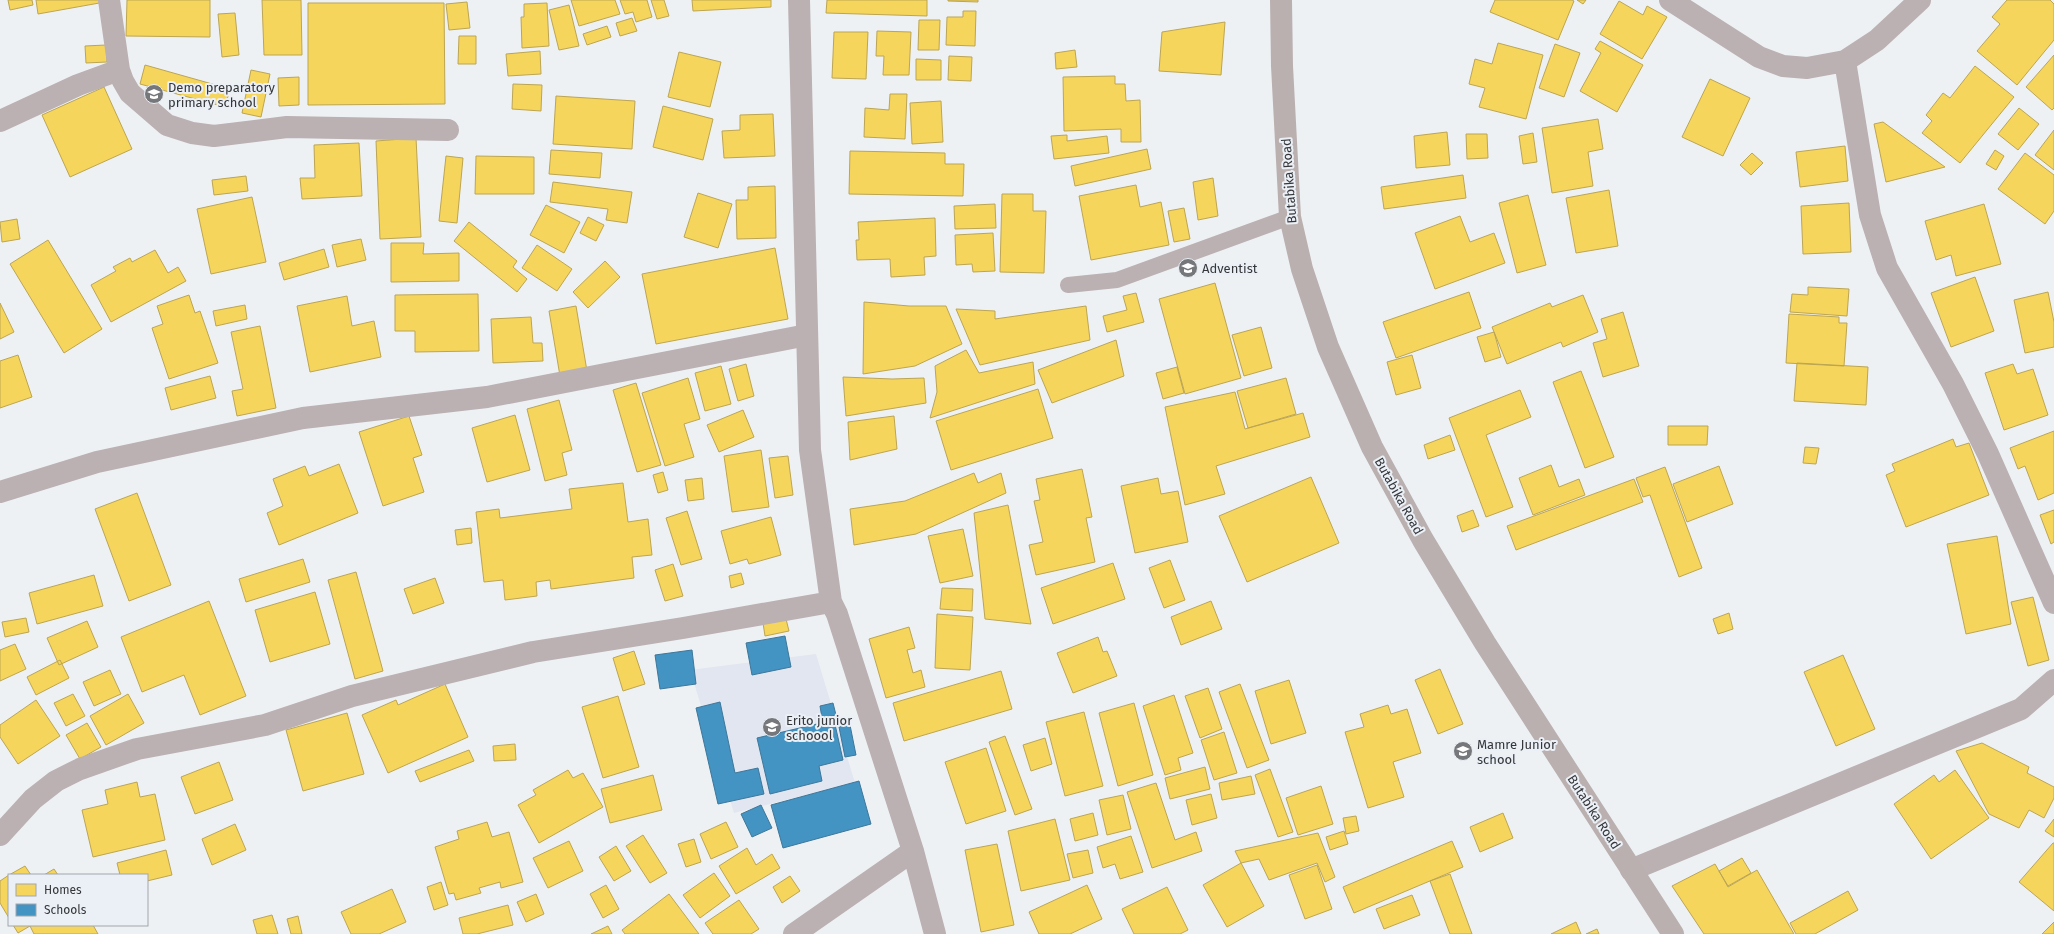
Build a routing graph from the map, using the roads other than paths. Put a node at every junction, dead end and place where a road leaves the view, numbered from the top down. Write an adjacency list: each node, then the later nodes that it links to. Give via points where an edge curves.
1 (109, 0): 7 (street)
2 (799, 0): 12 (street)
3 (1281, 0): 10 (main road, Butabika Road)
4 (1670, 0): 6 (street, via 1765,60 1783,66 1807,68)
5 (1920, 0): 6 (street, via 1877,40)
6 (1845, 61): 15 (street, via 1870,215 1887,268 1953,384 1988,454)
7 (119, 70): 8 (street, via 78,85); 9 (street, via 130,93 167,125 192,133 214,136 287,127)
8 (0, 121)
9 (448, 130)
10 (1290, 217): 11 (lane, via 1117,280); 19 (main road, Butabika Road, via 1302,269 1328,347 1372,447 1423,540 1485,643)
11 (1068, 285)
12 (807, 334): 13 (street, via 487,397 303,418 97,462); 14 (street, via 810,450)
13 (0, 492)
14 (832, 602): 17 (street, via 533,652 352,696 265,725 137,749 80,768 56,781 34,799); 18 (street)
15 (2054, 603)
16 (2054, 680): 19 (street, via 2021,709)
17 (0, 835)
18 (913, 851): 20 (street); 21 (street)
19 (1631, 870): 22 (main road, Butabika Road)
20 (794, 934)
21 (935, 934)
22 (1673, 934)

